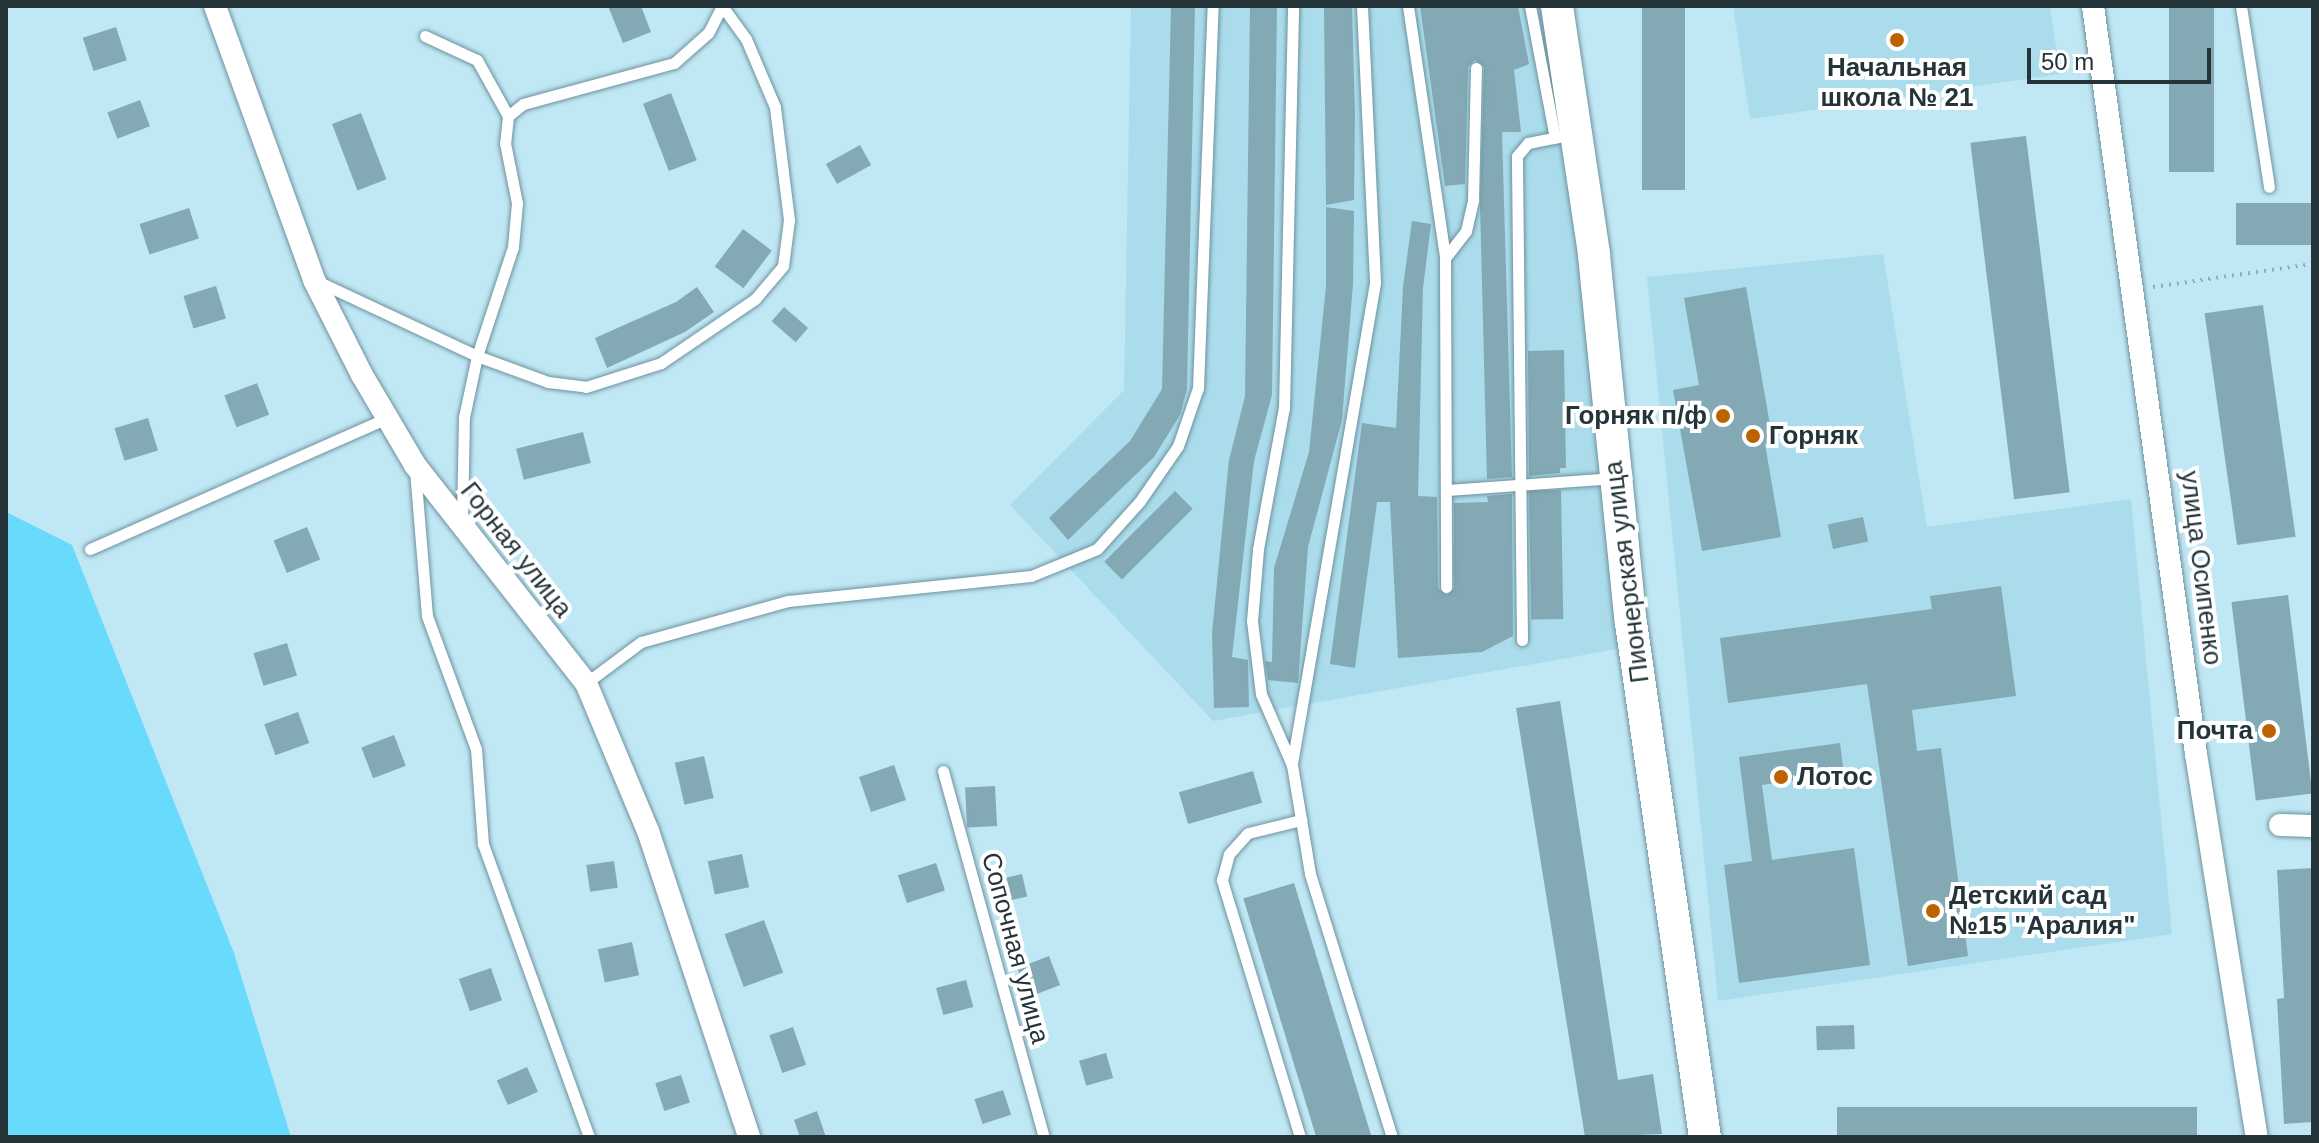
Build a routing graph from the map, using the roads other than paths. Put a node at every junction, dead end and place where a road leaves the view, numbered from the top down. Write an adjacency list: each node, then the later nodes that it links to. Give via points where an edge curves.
1 (215, 6): 16 (street, Горная улица)
2 (1213, 6): 27 (lane, via 1198,388 1178,446 1140,501 1097,549 1031,576 788,601 641,642)
3 (1293, 6): 28 (lane, via 1284,408 1258,549 1252,621 1261,694)
4 (1362, 6): 28 (lane, via 1375,283)
5 (1408, 6): 15 (lane)
6 (1530, 6): 13 (lane)
7 (1557, 6): 13 (main road, Пионерская улица)
8 (2093, 6): 39 (street, улица Осипенко, via 2196,754)
9 (2241, 6): 14 (lane)
10 (425, 36): 12 (lane, via 477,60)
11 (1476, 68): 15 (lane, via 1473,200 1466,231)
12 (508, 116): 17 (lane, via 505,143 517,203 513,247); 17 (lane, via 523,104 674,63 708,33 722,6 746,39 775,107 789,220 783,266 755,299 661,363 586,387 548,382)
13 (1566, 136): 20 (main road, Пионерская улица, via 1594,255); 21 (lane, via 1528,143 1517,156)
14 (2269, 187)
15 (1445, 258): 22 (lane)
16 (314, 280): 17 (lane); 18 (street, Горная улица)
17 (477, 356): 23 (lane, via 464,417)
18 (387, 418): 19 (street, Горная улица); 24 (lane)
19 (415, 465): 23 (street, Горная улица); 33 (lane, via 427,616 476,749 483,844)
20 (1615, 478): 21 (lane); 38 (main road, Пионерская улица)
21 (1523, 488): 22 (lane); 26 (lane)
22 (1446, 490): 25 (lane)
23 (462, 529): 27 (street, Горная улица)
24 (90, 549)
25 (1446, 587)
26 (1522, 640)
27 (586, 683): 34 (street, Горная улица, via 648,831)
28 (1292, 765): 30 (lane)
29 (943, 771): 35 (lane, Сопочная улица)
30 (1301, 820): 36 (lane, via 1248,833 1229,854 1222,880); 37 (lane, via 1310,874)
31 (2280, 825): 32 (street)
32 (2313, 826)
33 (589, 1137)
34 (749, 1137)
35 (1044, 1137)
36 (1300, 1137)
37 (1392, 1137)
38 (1705, 1137)
39 (2257, 1137)

